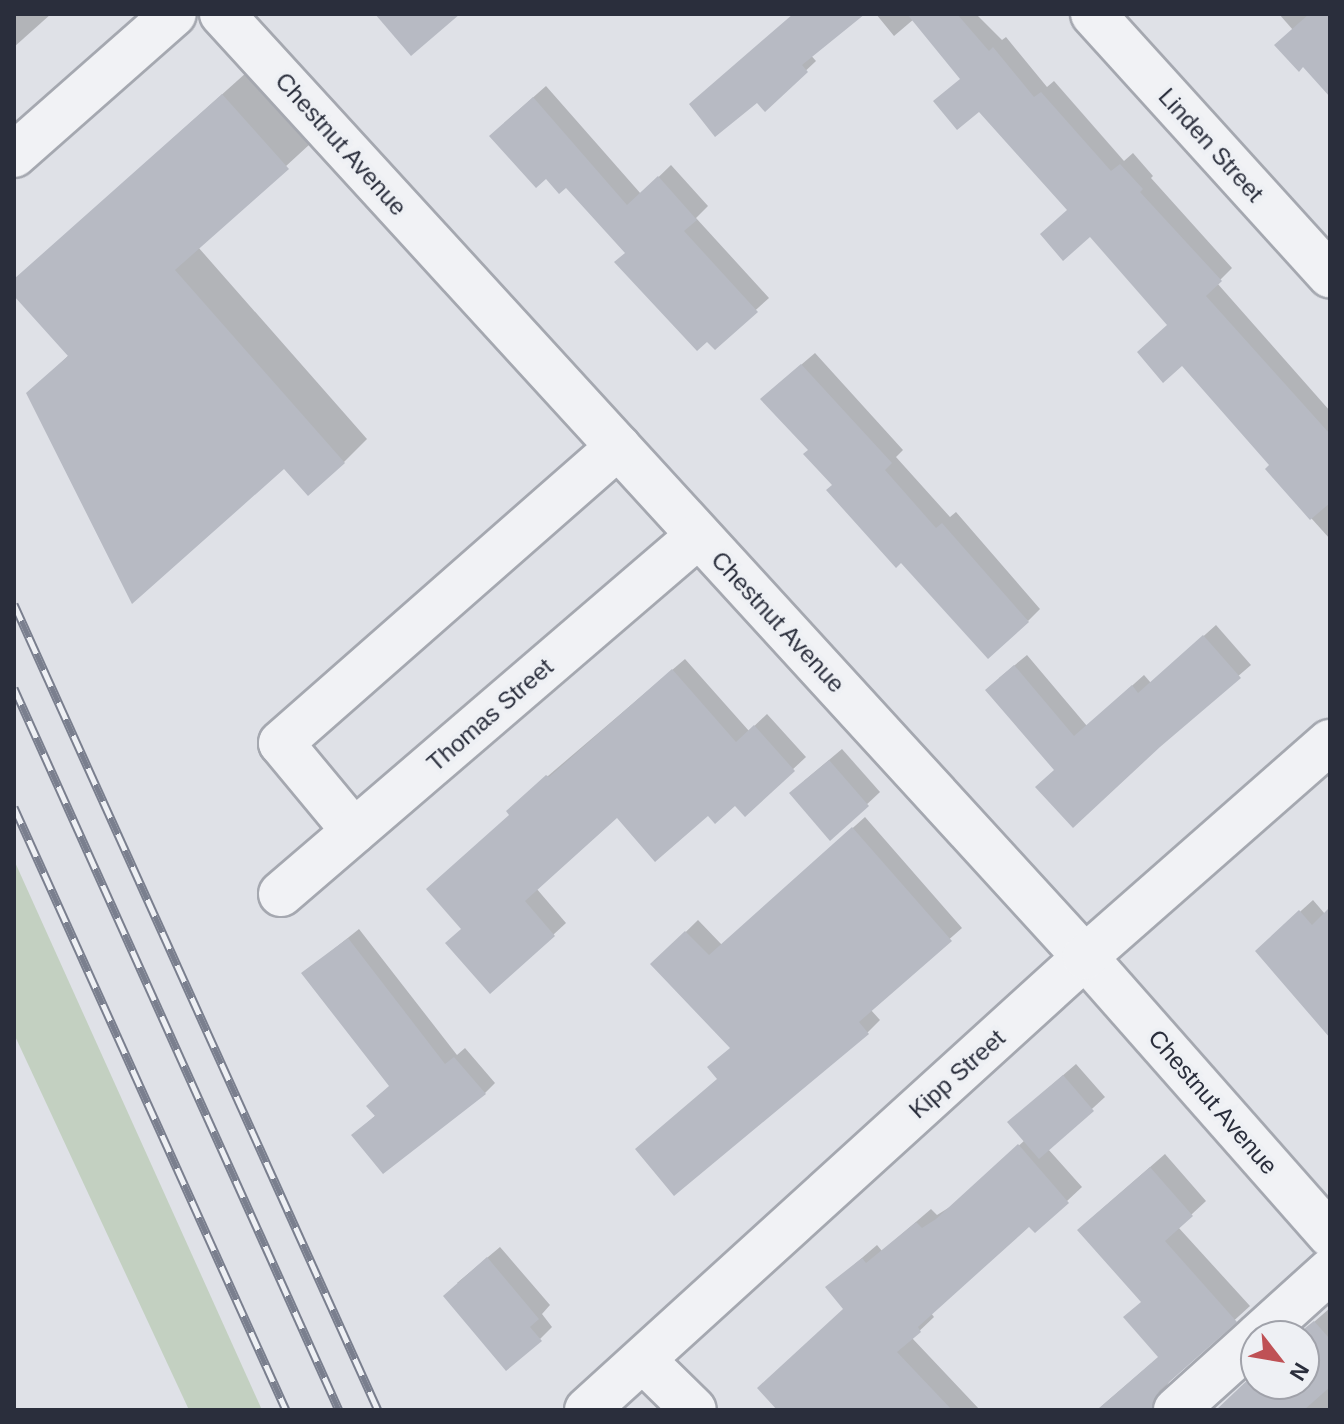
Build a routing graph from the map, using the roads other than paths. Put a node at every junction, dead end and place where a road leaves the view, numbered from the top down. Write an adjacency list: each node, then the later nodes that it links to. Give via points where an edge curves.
1 (174, 14): 4 (street)
2 (222, 14): 6 (street, Chestnut Avenue)
3 (1093, 14): 5 (street, Linden Street)
4 (14, 155)
5 (1330, 275)
6 (618, 447): 7 (street, Chestnut Avenue); 9 (street, via 281,743)
7 (698, 536): 9 (street, Thomas Street); 11 (street, Chestnut Avenue)
8 (1330, 742): 11 (street, Kipp Street)
9 (354, 831): 10 (street, Thomas Street)
10 (281, 894)
11 (1085, 957): 12 (street, Chestnut Avenue); 16 (street, Kipp Street)
12 (1330, 1235)
13 (1330, 1271): 14 (street)
14 (1276, 1320)
15 (1240, 1352): 19 (street)
16 (643, 1360): 17 (street, Kipp Street); 18 (street)
17 (587, 1410)
18 (694, 1410)
19 (1176, 1410)

